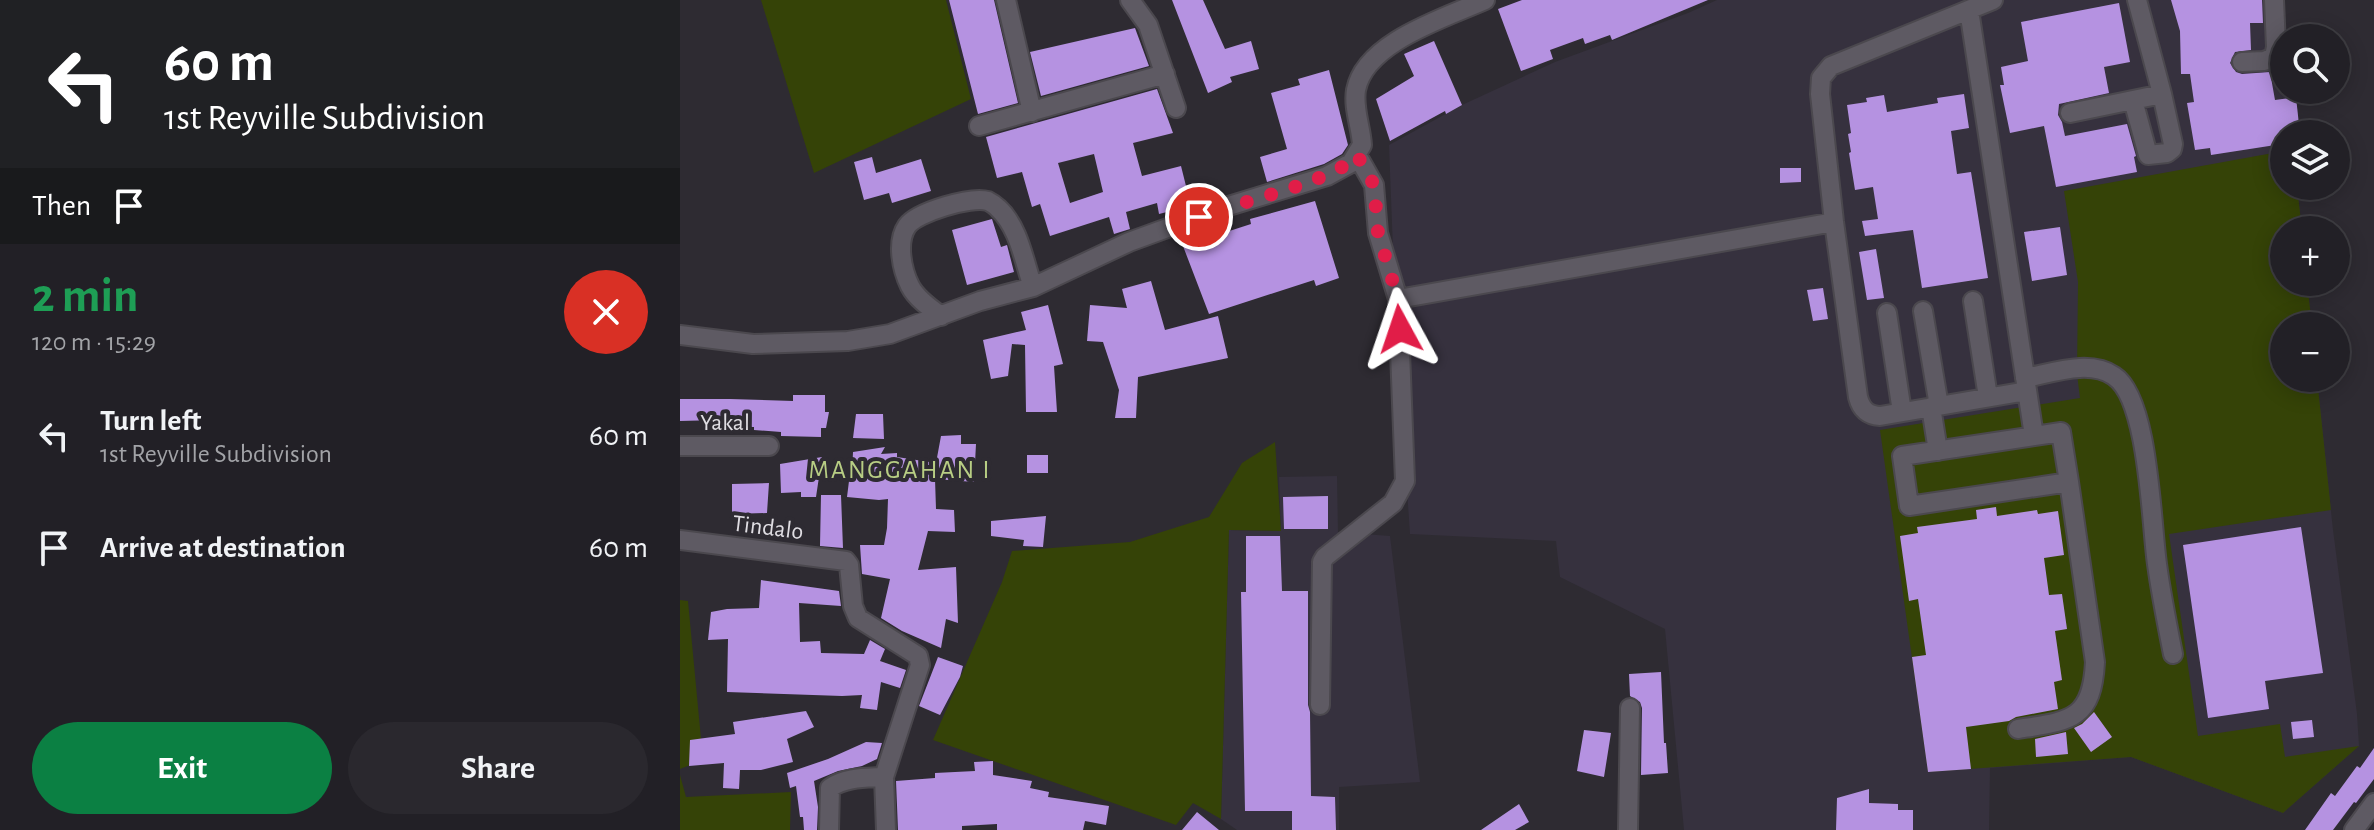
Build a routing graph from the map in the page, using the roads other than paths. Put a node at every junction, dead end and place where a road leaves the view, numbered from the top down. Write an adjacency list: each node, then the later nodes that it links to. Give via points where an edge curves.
1 (1006, 0): 13 (street)
2 (1130, 0): 9 (street, via 1148,25)
3 (1485, 0): 16 (street, via 1392,42 1375,56 1356,89 1362,145)
4 (1993, 0): 7 (street)
5 (2137, 0): 10 (street)
6 (2274, 0): 8 (street, via 2274,57)
7 (1969, 10): 17 (street, via 1825,72 1820,94); 25 (street)
8 (2242, 62)
9 (1165, 74): 12 (street); 13 (street)
10 (2162, 94): 11 (street); 11 (street, via 2173,144 2167,153 2148,155)
11 (2133, 100): 14 (street)
12 (1176, 108)
13 (1032, 112): 15 (street)
14 (2070, 113)
15 (979, 126)
16 (1357, 155): 18 (street, via 1327,176 1129,242); 19 (street, via 1374,185 1378,233)
17 (1834, 222): 19 (street); 28 (street, via 1860,402 1875,416)
18 (1033, 287): 23 (street); 23 (street, via 1013,229 989,201 924,213 908,223 901,257 910,287)
19 (1398, 299): 36 (street, via 1405,481 1393,503 1322,562)
20 (1973, 301): 26 (street)
21 (1923, 311): 27 (street)
22 (1887, 313): 28 (street)
23 (941, 316): 24 (street, via 890,334 848,341 753,344)
24 (680, 335)
25 (2026, 384): 26 (street); 29 (street); 35 (street, via 2085,367 2115,376 2128,393 2142,436)
26 (1988, 397): 27 (street)
27 (1935, 406): 28 (street); 32 (street)
28 (1902, 412)
29 (2034, 436): 32 (street); 33 (street, via 2061,432)
30 (680, 446): 31 (street, Yakal)
31 (769, 446)
32 (1938, 451): 33 (street, via 1902,456 1909,506)
33 (2069, 482): 38 (street, via 2094,682 2079,713)
34 (680, 540): 39 (street, Tindalo, via 846,561 858,618 920,660)
35 (2173, 654)
36 (1320, 705)
37 (1630, 708): 43 (street)
38 (2018, 729)
39 (884, 777): 41 (street, via 834,784); 42 (street)
40 (2374, 803): 44 (street)
41 (829, 830)
42 (886, 830)
43 (1628, 830)
44 (2354, 830)

